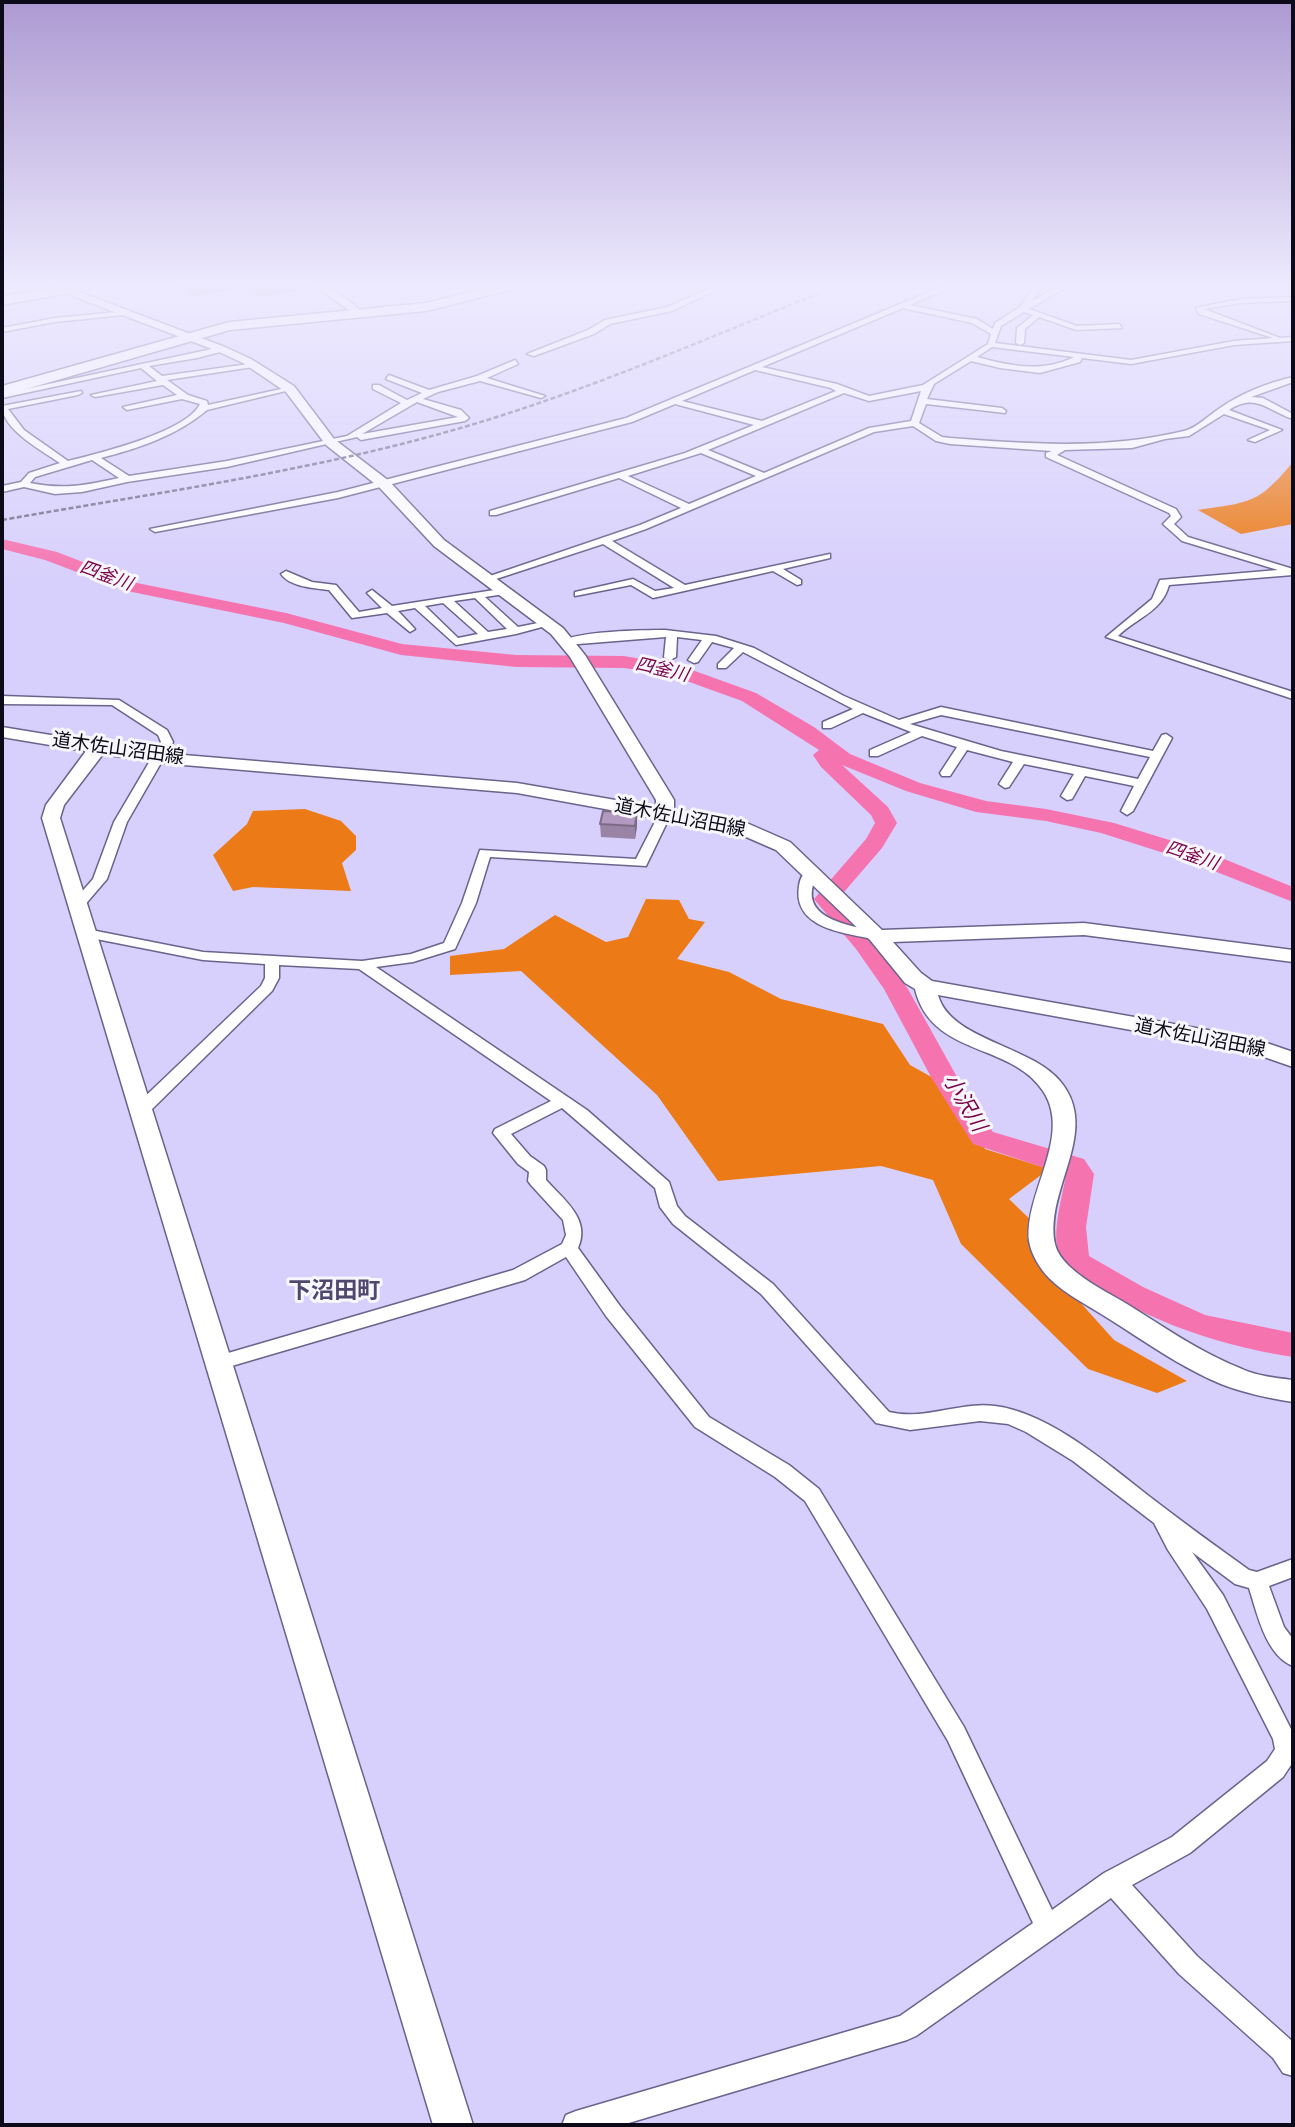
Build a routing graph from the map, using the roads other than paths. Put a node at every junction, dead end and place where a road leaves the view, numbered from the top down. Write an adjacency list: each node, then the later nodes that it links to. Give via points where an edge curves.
1 (31, 384): 17 (highway)
2 (46, 384): 17 (street)
3 (143, 384): 20 (street)
4 (168, 384): 21 (street)
5 (282, 384): 15 (street)
6 (408, 384): 19 (street)
7 (459, 384): 19 (street)
8 (501, 384): 22 (street)
9 (718, 384): 26 (street)
10 (819, 384): 16 (street)
11 (929, 384): 14 (street)
12 (1277, 384): 23 (street)
13 (376, 387): 24 (street)
14 (926, 387): 16 (street, via 869,399); 25 (street)
15 (289, 389): 29 (street); 37 (street)
16 (842, 390): 34 (street)
17 (2, 393)
18 (78, 393): 28 (street)
19 (430, 393): 24 (street)
20 (95, 395)
21 (183, 396): 27 (street); 29 (street, via 204,403)
22 (541, 396)
23 (1240, 399): 30 (street); 32 (street, via 1260,400)
24 (412, 401): 35 (street); 35 (street, via 458,412 465,418)
25 (924, 401): 31 (street); 33 (street)
26 (677, 402): 34 (street); 46 (street, via 610,426)
27 (127, 407)
28 (2, 408): 41 (street, via 21,432)
29 (204, 408): 40 (street, via 144,444)
30 (1222, 410): 36 (street, via 1278,430); 38 (street, via 1189,433 1132,444)
31 (1002, 411)
32 (1293, 417)
33 (914, 423): 38 (street, via 945,441); 43 (street, via 872,430)
34 (762, 424): 39 (street)
35 (350, 438): 37 (street)
36 (1252, 440)
37 (330, 442): 44 (street); 46 (street)
38 (1066, 448): 54 (street, via 1049,455 1171,509 1177,516 1168,524 1181,538)
39 (701, 450): 42 (street); 43 (street)
40 (93, 457): 44 (street); 45 (street, via 32,475)
41 (64, 462)
42 (619, 475): 48 (street); 49 (street)
43 (764, 476): 48 (street)
44 (127, 479): 45 (street, via 55,491)
45 (24, 484): 47 (street)
46 (384, 484): 50 (street); 56 (street, via 439,543)
47 (2, 489)
48 (689, 508): 51 (street)
49 (493, 513)
50 (155, 529)
51 (604, 540): 56 (street); 58 (street)
52 (826, 556): 53 (street)
53 (775, 568): 57 (street); 58 (street)
54 (1293, 572): 77 (street, via 1164,582 1152,608 1111,637)
55 (286, 574): 65 (street, via 311,585 332,587 356,616)
56 (489, 578): 59 (street)
57 (797, 582)
58 (683, 589): 61 (street, via 653,595 633,582)
59 (507, 591): 62 (street); 66 (street)
60 (372, 593): 65 (street)
61 (579, 594)
62 (477, 596): 63 (street); 68 (street)
63 (445, 599): 64 (street); 70 (street)
64 (417, 604): 65 (street); 70 (street, via 456,642)
65 (389, 609): 67 (street)
66 (548, 624): 68 (street); 73 (street)
67 (410, 629)
68 (516, 631): 70 (street)
69 (672, 634): 71 (street); 73 (street, via 644,632); 74 (street)
70 (486, 636)
71 (709, 638): 72 (street); 75 (street)
72 (741, 648): 76 (street); 79 (street)
73 (571, 649): 97 (street, via 665,800)
74 (670, 657)
75 (694, 660)
76 (722, 666)
77 (1293, 696)
78 (2, 700): 89 (street, via 115,702 163,733 167,742)
79 (865, 708): 80 (street); 81 (street)
80 (900, 723): 83 (street); 88 (street, via 941,710)
81 (827, 725)
82 (2, 732): 86 (street, 道木佐山沼田線)
83 (922, 732): 85 (street); 87 (street)
84 (1166, 738): 88 (street)
85 (965, 745): 90 (street); 92 (street)
86 (98, 748): 89 (street, 道木佐山沼田線); 99 (street, via 51,818)
87 (874, 752)
88 (1157, 755): 94 (street)
89 (160, 758): 97 (street, 道木佐山沼田線, via 517,788); 99 (street, via 116,833 102,879)
90 (1022, 758): 91 (street); 93 (street)
91 (1082, 771): 94 (street); 95 (street)
92 (946, 773)
93 (1005, 784)
94 (1142, 784): 96 (street)
95 (1068, 796)
96 (1127, 811)
97 (665, 814): 98 (street, 道木佐山沼田線, via 755,832 783,846); 104 (street, via 641,863 485,853 450,946 413,958)
98 (824, 886): 101 (street, 道木佐山沼田線); 101 (street, via 805,882 812,913 825,925)
99 (78, 904): 100 (street)
100 (86, 933): 103 (street, via 183,953); 108 (street)
101 (874, 935): 102 (street, via 1084,929); 105 (street, 道木佐山沼田線)
102 (1293, 956)
103 (272, 961): 104 (street); 108 (street, via 267,988)
104 (362, 965): 107 (street)
105 (925, 986): 106 (street, 道木佐山沼田線, via 1252,1045); 111 (street, via 926,1000 946,1025 1029,1064 1057,1093 1065,1120 1042,1240 1057,1270 1170,1344 1218,1369 1245,1381)
106 (1293, 1060)
107 (561, 1102): 109 (street, via 501,1132 538,1170 537,1181 571,1218 575,1235); 112 (street, via 663,1186 669,1207 679,1220 752,1275 883,1418 906,1423 985,1413 1009,1416 1065,1445)
108 (140, 1111): 110 (street)
109 (569, 1248): 110 (street, via 519,1275); 117 (street, via 702,1422 812,1495 956,1734)
110 (218, 1363): 119 (street)
111 (1293, 1391)
112 (1161, 1517): 114 (street, via 1243,1578); 116 (street, via 1215,1602 1287,1751 1275,1769 1181,1845)
113 (1293, 1567): 114 (street)
114 (1257, 1581): 115 (street, via 1275,1632)
115 (1293, 1656)
116 (1113, 1882): 117 (street); 118 (street, via 1188,1965)
117 (1047, 1926): 120 (street, via 907,2027)
118 (1293, 2063)
119 (453, 2125)
120 (576, 2125)

